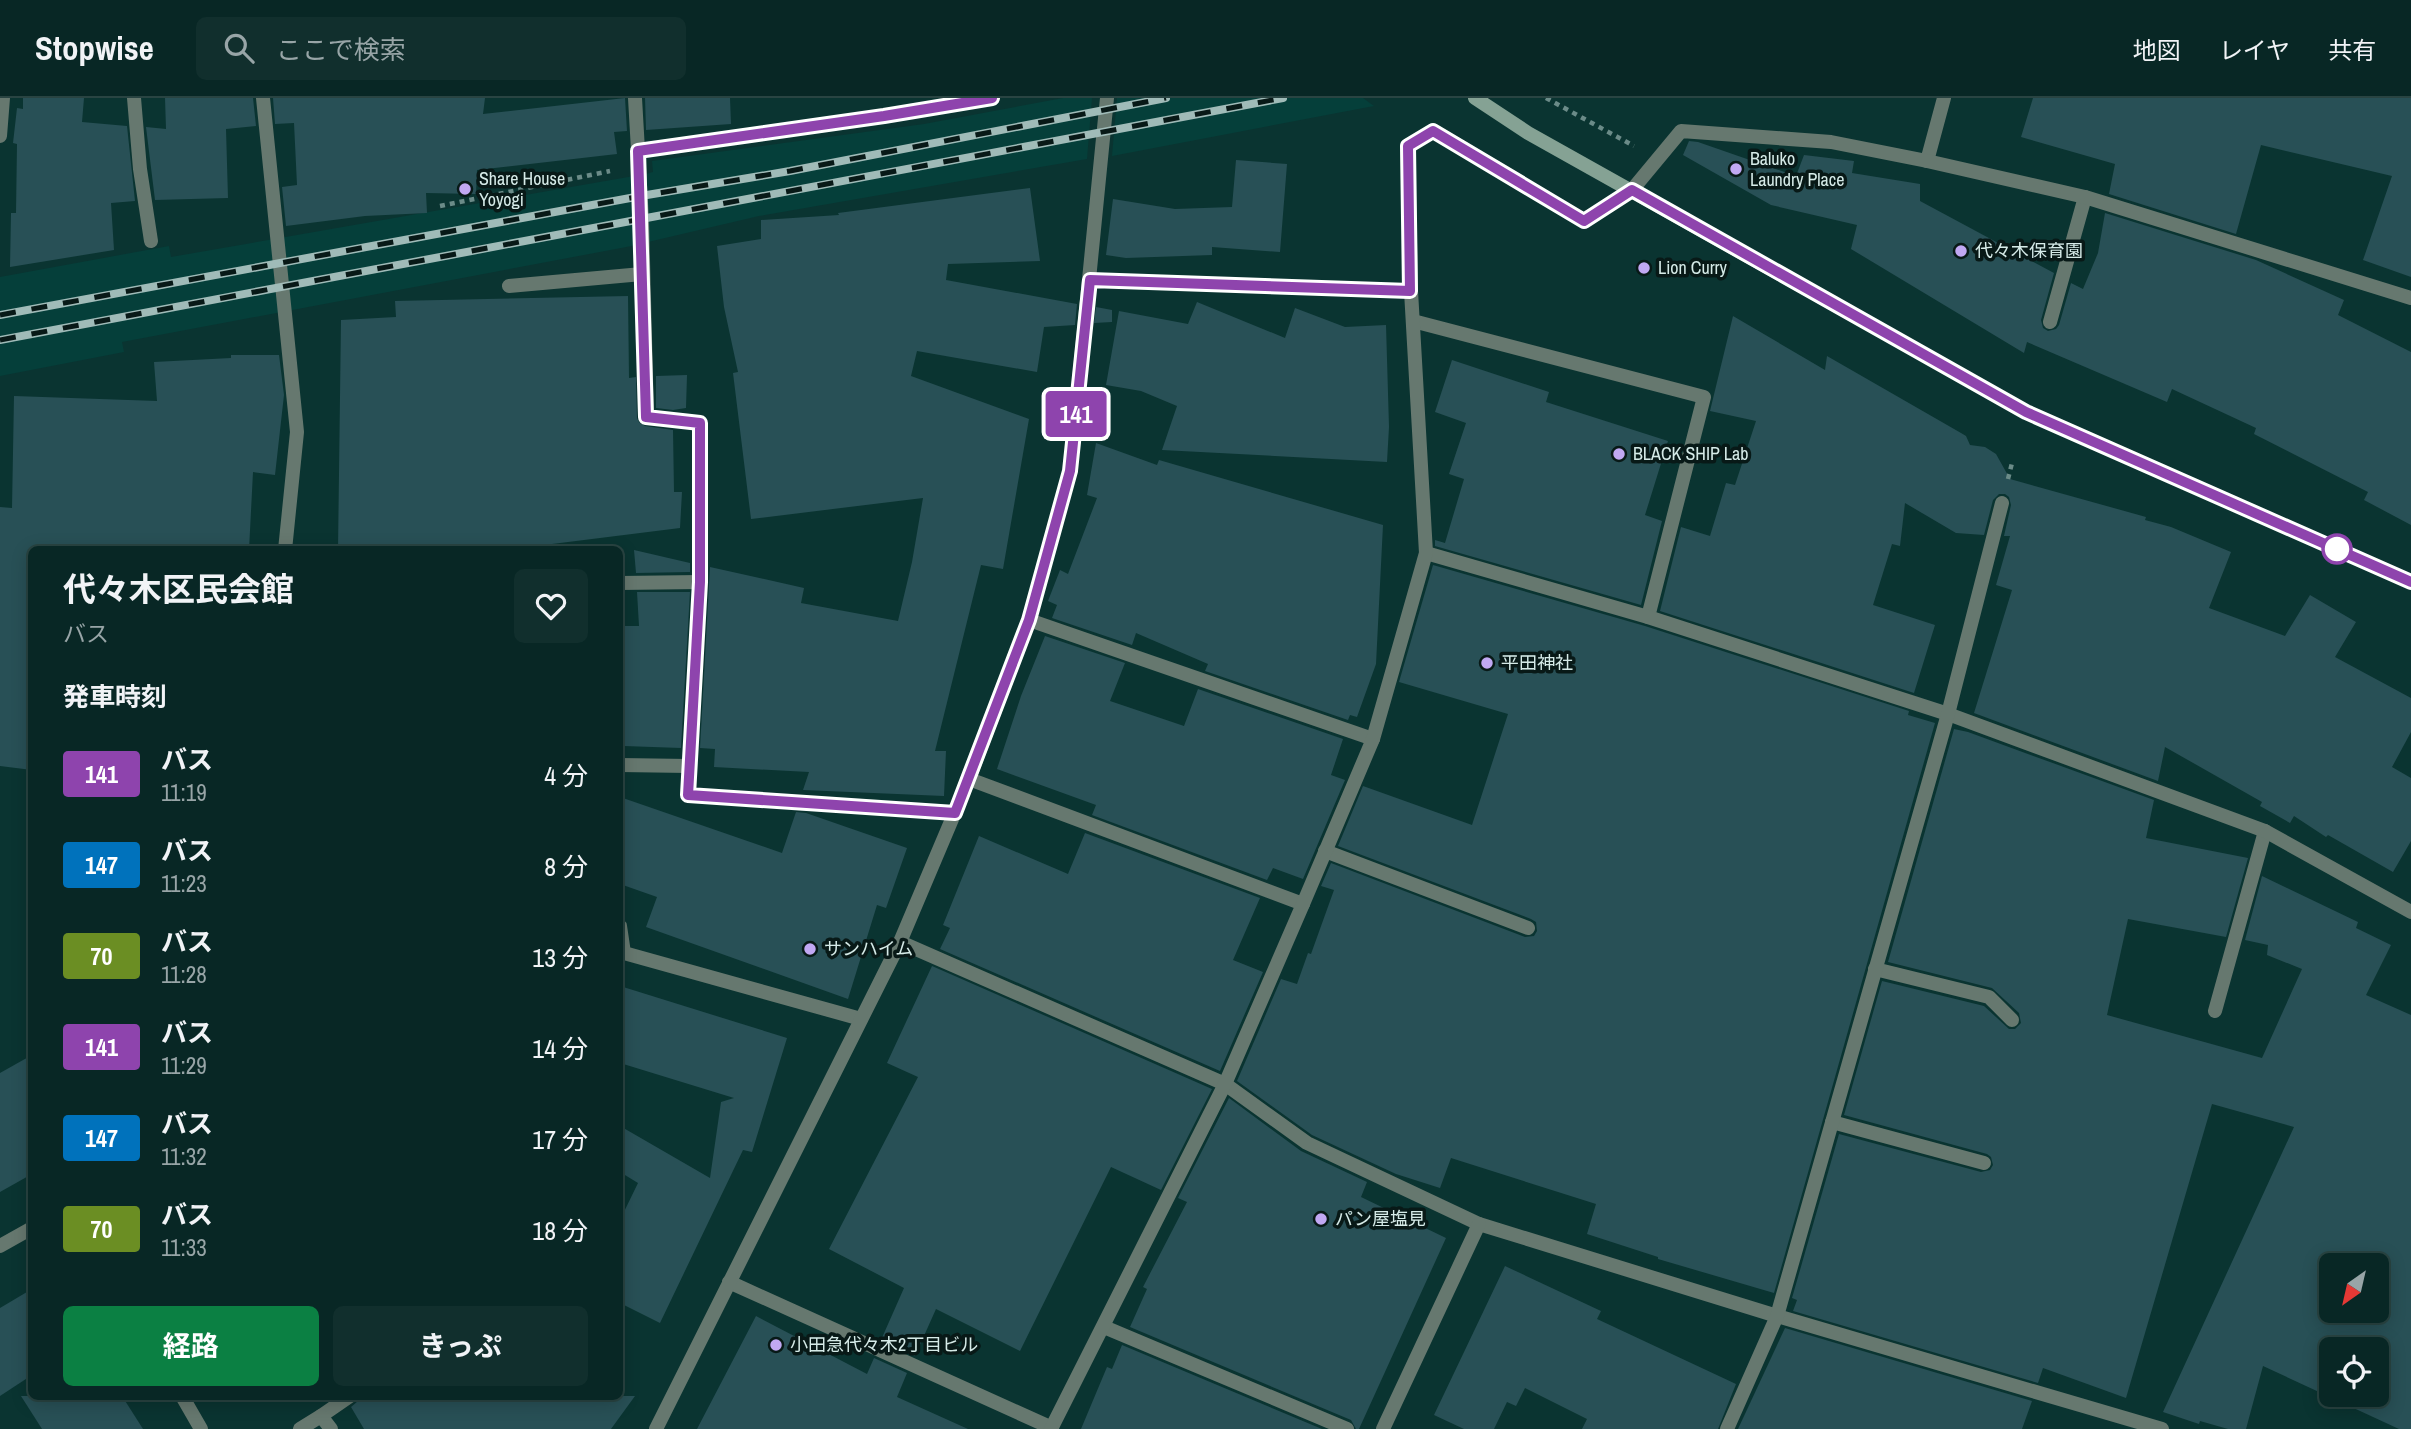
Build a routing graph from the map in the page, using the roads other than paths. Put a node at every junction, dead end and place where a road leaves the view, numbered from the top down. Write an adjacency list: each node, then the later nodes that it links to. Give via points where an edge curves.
1 (3, 98): 9 (street)
2 (134, 98): 14 (street)
3 (263, 98): 23 (street, via 297,432)
4 (635, 98): 10 (street)
5 (992, 98): 10 (street)
6 (1107, 98): 16 (street)
7 (1475, 98): 12 (street)
8 (1944, 98): 11 (street)
9 (0, 136)
10 (638, 158): 15 (street)
11 (1927, 160): 12 (street, via 1831,142 1681,131); 13 (street)
12 (1632, 190): 18 (street, via 1584,221 1433,131 1408,146); 26 (street, via 2026,412)
13 (2085, 197): 19 (street); 21 (street)
14 (151, 241)
15 (642, 274): 17 (street); 25 (street, via 646,417 700,423)
16 (1090, 280): 18 (street); 29 (street, via 1070,471)
17 (509, 286)
18 (1410, 291): 20 (street)
19 (2411, 298)
20 (1413, 321): 24 (street); 28 (street, via 1704,397)
21 (2050, 322)
22 (2002, 503): 30 (street)
23 (285, 546)
24 (1426, 553): 28 (street); 31 (street)
25 (700, 582): 27 (street); 33 (street)
26 (2411, 582)
27 (623, 583)
28 (1648, 617): 30 (street)
29 (1029, 620): 31 (street); 34 (street)
30 (1948, 714): 36 (street); 43 (street)
31 (1373, 739): 37 (street)
32 (623, 765): 33 (street)
33 (689, 766): 35 (street, via 688,795)
34 (969, 779): 35 (street); 38 (street)
35 (955, 813): 41 (street)
36 (2265, 831): 39 (street); 44 (street)
37 (1325, 851): 38 (street); 40 (street)
38 (1303, 904): 47 (street)
39 (2411, 912)
40 (1528, 928)
41 (900, 942): 45 (street); 47 (street)
42 (623, 946): 45 (street, via 624,953)
43 (1875, 970): 46 (street, via 1989,997); 48 (street)
44 (2215, 1011)
45 (861, 1018): 53 (street)
46 (2012, 1020)
47 (1225, 1084): 50 (street, via 1307,1143); 55 (street)
48 (1832, 1122): 49 (street); 54 (street)
49 (1984, 1163)
50 (1479, 1224): 54 (street); 65 (street)
51 (28, 1230): 52 (street)
52 (0, 1246)
53 (729, 1282): 59 (street); 63 (street)
54 (1777, 1316): 66 (street); 67 (street)
55 (1104, 1327): 59 (street); 64 (street)
56 (184, 1400): 60 (street)
57 (344, 1400): 58 (street)
58 (321, 1416): 61 (street); 62 (street)
59 (1052, 1428)
60 (201, 1429)
61 (300, 1429)
62 (331, 1429)
63 (656, 1429)
64 (1347, 1429)
65 (1383, 1429)
66 (1727, 1429)
67 (2162, 1429)

